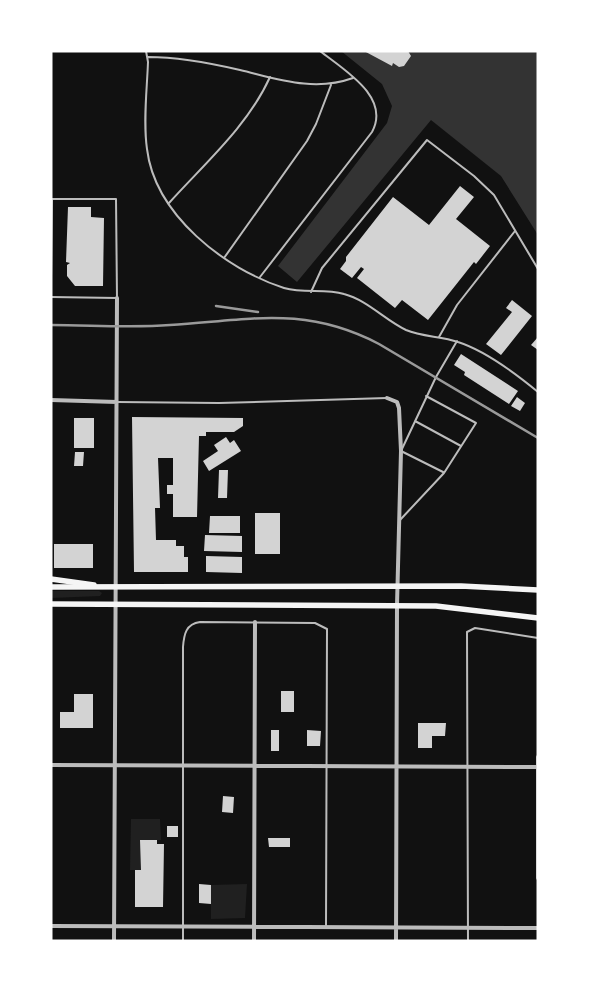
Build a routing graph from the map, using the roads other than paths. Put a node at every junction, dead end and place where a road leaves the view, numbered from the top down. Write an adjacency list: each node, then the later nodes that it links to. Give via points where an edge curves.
1 (146, 51): 3 (lane)
2 (320, 51): 5 (lane)
3 (148, 57): 4 (lane, via 185,60); 8 (lane, via 147,149 152,171)
4 (270, 78): 6 (lane, via 298,84); 8 (lane, via 247,116)
5 (353, 78): 6 (lane); 13 (lane, via 373,99 378,112 376,124)
6 (331, 85): 10 (lane, via 307,141)
7 (52, 199): 12 (lane); 16 (lane, via 116,199)
8 (169, 203): 10 (lane, via 190,230)
9 (515, 230): 11 (lane); 14 (lane, via 494,195 427,140 322,268); 17 (lane, via 460,300)
10 (224, 258): 13 (lane)
11 (538, 269)
12 (51, 277)
13 (260, 277): 14 (lane, via 283,288)
14 (311, 292): 17 (lane, via 346,294 408,330)
15 (51, 297): 16 (lane)
16 (117, 298): 23 (street)
17 (439, 337): 18 (lane)
18 (457, 342): 19 (lane, via 488,357); 20 (lane)
19 (538, 392)
20 (426, 396): 24 (lane); 25 (lane, via 476,423)
21 (387, 398): 23 (lane, via 219,403); 26 (street, via 397,402 400,408)
22 (51, 400): 23 (street)
23 (117, 402): 30 (street)
24 (415, 421): 25 (lane); 26 (lane)
25 (461, 446): 27 (lane)
26 (401, 451): 27 (lane); 28 (street)
27 (444, 473): 28 (lane)
28 (399, 521): 33 (street)
29 (51, 580): 32 (main road)
30 (116, 586): 32 (main road); 33 (main road); 35 (street)
31 (51, 587): 32 (main road)
32 (106, 587)
33 (397, 587): 34 (main road); 37 (street)
34 (538, 590)
35 (116, 603): 36 (main road); 37 (main road); 43 (street)
36 (51, 604)
37 (397, 605): 38 (main road, via 475,609); 47 (street)
38 (538, 618)
39 (255, 622): 44 (lane, via 200,622 191,624 185,632); 45 (street); 46 (lane, via 315,623 326,629)
40 (538, 638): 48 (lane, via 476,628 467,632)
41 (538, 757): 49 (street)
42 (51, 765): 43 (street)
43 (115, 765): 44 (street); 52 (street)
44 (184, 765): 45 (street); 53 (lane)
45 (255, 766): 46 (street); 54 (street)
46 (327, 766): 47 (street); 55 (lane)
47 (397, 767): 48 (street); 56 (street)
48 (468, 767): 49 (street); 57 (lane)
49 (538, 767): 50 (street)
50 (538, 878)
51 (51, 926): 52 (street)
52 (114, 926): 53 (street); 59 (street)
53 (183, 926): 54 (street); 60 (lane)
54 (254, 927): 55 (street); 61 (street)
55 (326, 927): 56 (street)
56 (396, 927): 57 (street); 62 (street)
57 (468, 928): 58 (street); 63 (lane)
58 (538, 928)
59 (114, 941)
60 (183, 941)
61 (254, 941)
62 (396, 941)
63 (468, 941)

